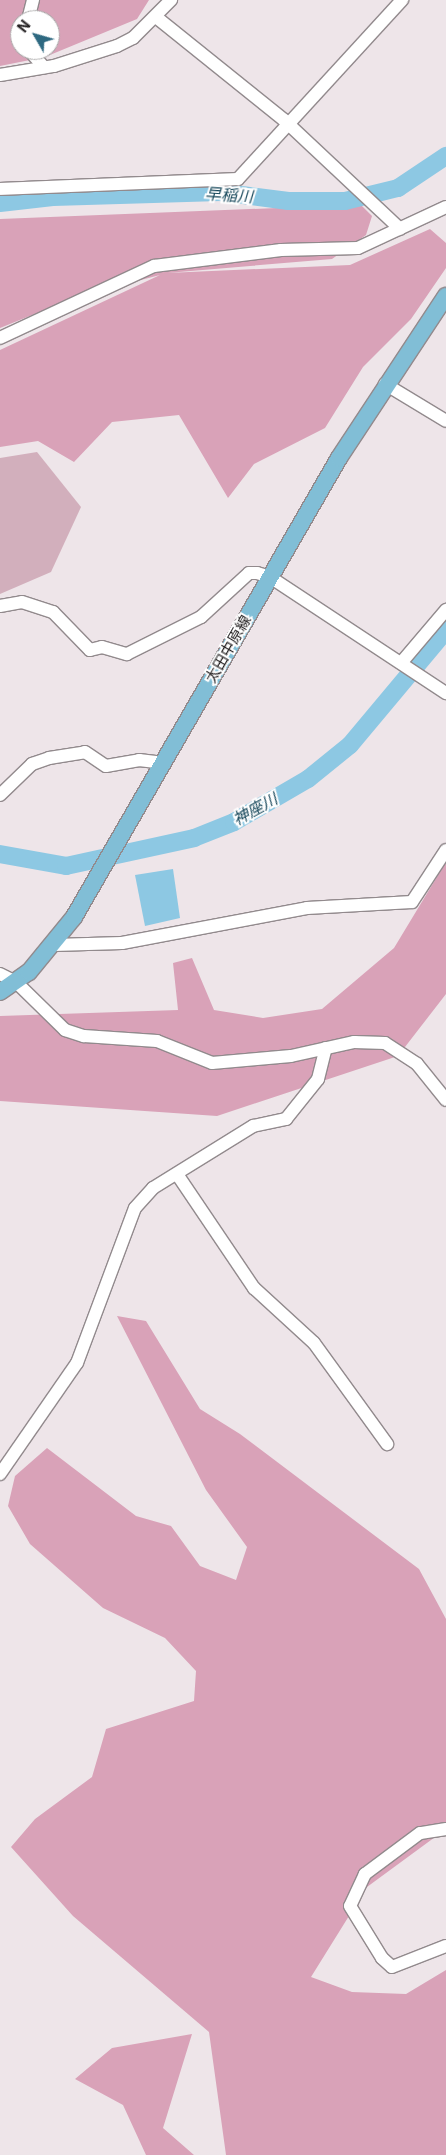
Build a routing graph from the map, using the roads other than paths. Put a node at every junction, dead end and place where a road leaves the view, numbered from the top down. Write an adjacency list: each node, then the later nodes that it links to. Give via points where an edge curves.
1 (171, 0): 3 (street)
2 (402, 0): 7 (street)
3 (156, 17): 5 (street, via 117,46); 7 (street)
4 (38, 60): 5 (street)
5 (44, 67): 6 (street)
6 (0, 75)
7 (287, 124): 8 (street, via 238,179); 10 (street)
8 (0, 189)
9 (446, 207): 10 (street)
10 (400, 229): 12 (street, via 358,248 281,250 154,266)
11 (446, 296): 13 (main road, 太田中原線)
12 (0, 338)
13 (385, 384): 14 (street); 15 (main road, 太田中原線)
14 (446, 421)
15 (270, 577): 16 (street, via 249,573 201,617 127,654 102,648 90,650 53,612 22,602); 18 (street); 20 (main road, 太田中原線)
16 (0, 606)
17 (446, 610): 18 (street)
18 (401, 663): 19 (street)
19 (446, 693)
20 (162, 763): 21 (street, via 140,760 106,766 85,752 49,758 32,764); 23 (main road, 太田中原線)
21 (0, 795)
22 (446, 850): 23 (street, via 412,902 307,908 122,942)
23 (54, 945): 25 (main road, 太田中原線)
24 (0, 974): 25 (street)
25 (16, 982): 26 (main road, 太田中原線); 27 (street, via 54,1022 84,1036 157,1041 212,1063 238,1064)
26 (0, 992)
27 (326, 1048): 28 (street, via 354,1042 385,1043 417,1064); 29 (street, via 318,1079 286,1119 253,1126)
28 (446, 1100)
29 (177, 1174): 30 (street, via 254,1288 314,1343); 31 (street, via 153,1188 130,1215 77,1363)
30 (387, 1444)
31 (0, 1474)
32 (446, 1829): 33 (street, via 420,1833 365,1874 350,1906 392,1967)
33 (446, 1946)

